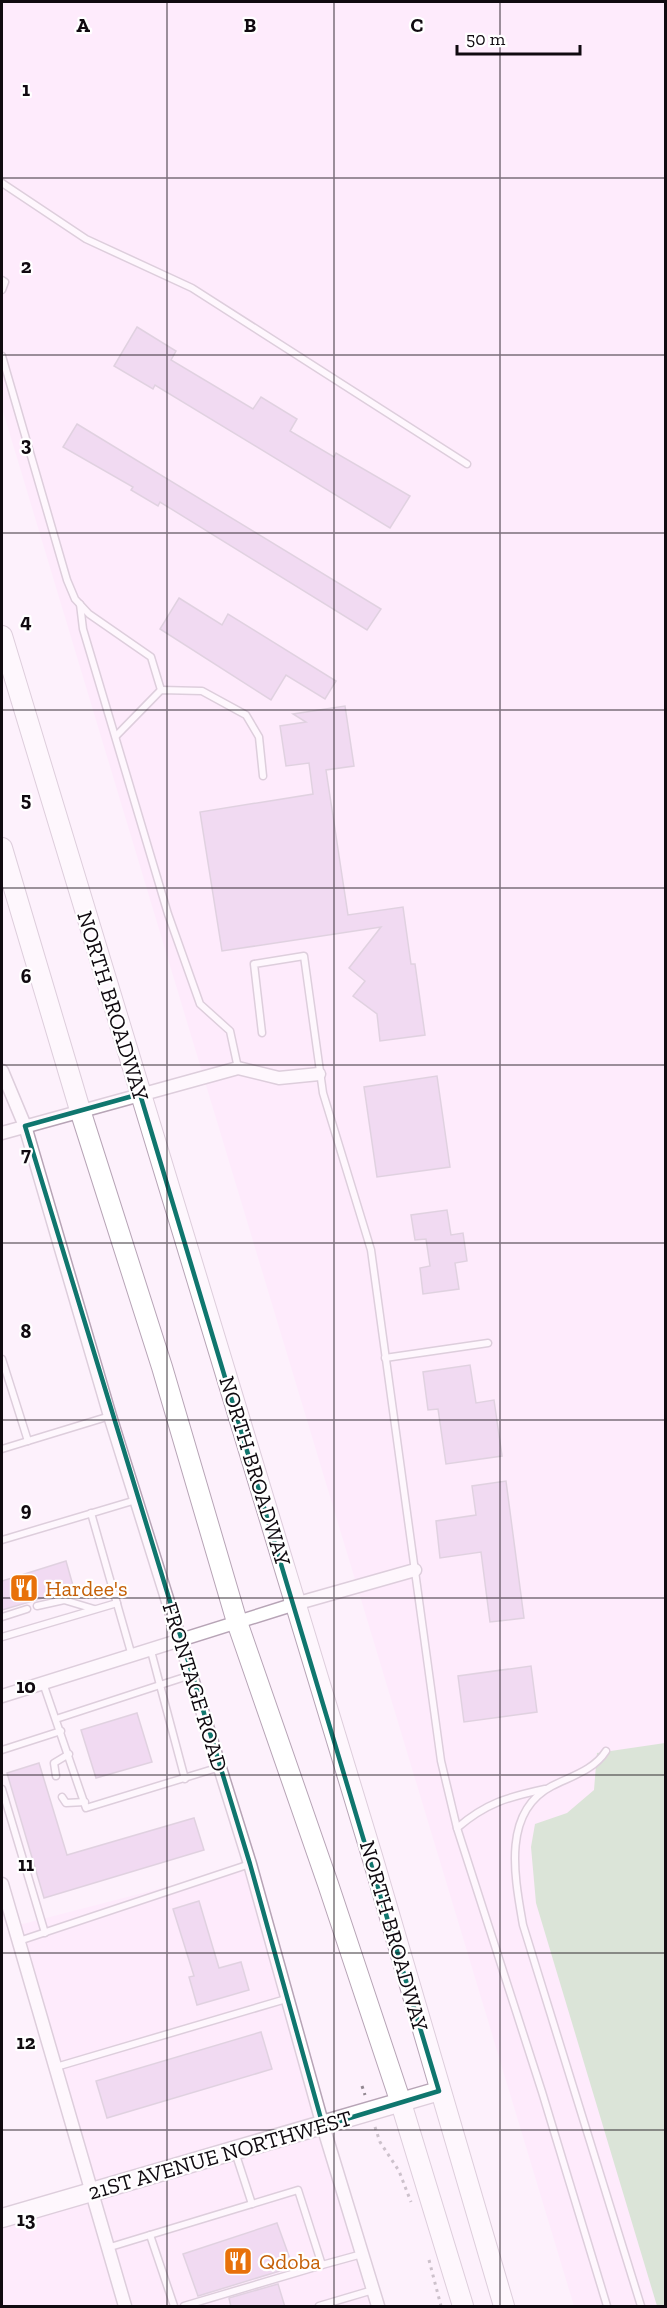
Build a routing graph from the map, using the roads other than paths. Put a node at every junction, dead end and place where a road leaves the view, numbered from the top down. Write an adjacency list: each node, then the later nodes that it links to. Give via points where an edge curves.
1 (2, 183): 5 (lane, via 86,239 192,288)
2 (2, 280): 3 (lane)
3 (2, 290)
4 (2, 356): 6 (lane, via 67,580)
5 (467, 464)
6 (80, 604): 8 (lane, via 151,657); 9 (lane, via 83,630)
7 (2, 636): 17 (main road, NORTH BROADWAY)
8 (161, 690): 9 (lane); 10 (lane, via 202,691 246,716 259,737)
9 (116, 736): 13 (lane, via 168,914 200,1004 230,1031)
10 (263, 776)
11 (2, 848): 18 (main road, NORTH BROADWAY)
12 (262, 1034): 15 (lane, via 254,964 304,956)
13 (238, 1068): 15 (street, via 279,1078); 17 (street)
14 (2, 1071): 16 (street, FRONTAGE ROAD)
15 (319, 1074): 22 (lane, via 371,1250)
16 (4, 1085): 19 (street, FRONTAGE ROAD)
17 (140, 1094): 18 (street); 32 (main road, NORTH BROADWAY)
18 (80, 1110): 19 (street); 37 (main road, NORTH BROADWAY, via 162,1367)
19 (25, 1126): 20 (street); 24 (street, FRONTAGE ROAD)
20 (2, 1133)
21 (488, 1342): 22 (lane)
22 (385, 1358): 30 (lane)
23 (2, 1359): 25 (lane)
24 (110, 1416): 25 (lane); 27 (street, FRONTAGE ROAD)
25 (28, 1441): 26 (lane)
26 (2, 1449)
27 (136, 1500): 28 (lane); 39 (street, FRONTAGE ROAD)
28 (91, 1513): 29 (lane); 31 (lane)
29 (2, 1540)
30 (415, 1570): 32 (street); 58 (lane, via 441,1761)
31 (117, 1603): 35 (lane); 41 (lane)
32 (295, 1604): 37 (street); 65 (main road, NORTH BROADWAY)
33 (37, 1606): 35 (lane, via 64,1600)
34 (27, 1609): 36 (lane)
35 (96, 1609): 38 (lane)
36 (2, 1617)
37 (237, 1622): 39 (street); 66 (main road, NORTH BROADWAY)
38 (2, 1637)
39 (180, 1642): 40 (street); 42 (street, FRONTAGE ROAD)
40 (151, 1651): 41 (street); 44 (lane)
41 (132, 1656): 43 (street)
42 (191, 1675): 44 (lane); 51 (street, FRONTAGE ROAD)
43 (43, 1683): 45 (street); 46 (lane)
44 (160, 1685): 46 (lane); 53 (lane)
45 (2, 1696)
46 (56, 1719): 47 (lane)
47 (61, 1731): 48 (lane); 50 (lane)
48 (2, 1750)
49 (606, 1751): 55 (lane, via 588,1769)
50 (69, 1754): 52 (lane, via 54,1763); 57 (lane)
51 (220, 1767): 53 (lane); 59 (street, FRONTAGE ROAD)
52 (56, 1776)
53 (185, 1779): 57 (lane, via 86,1808)
54 (2, 1789): 61 (lane)
55 (545, 1790): 58 (lane, via 503,1798 476,1812); 85 (lane, via 526,1808 518,1830 514,1857 523,1925)
56 (62, 1797): 57 (lane, via 66,1803)
57 (85, 1802)
58 (457, 1828): 84 (lane)
59 (250, 1864): 61 (lane); 63 (street, FRONTAGE ROAD)
60 (2, 1884): 62 (street)
61 (45, 1933): 62 (lane)
62 (18, 1941): 64 (street)
63 (286, 1999): 64 (lane); 67 (street, FRONTAGE ROAD)
64 (56, 2067): 69 (street)
65 (439, 2091): 66 (street, 21ST AVENUE NORTHWEST); 83 (main road, NORTH BROADWAY)
66 (400, 2103): 67 (street, 21ST AVENUE NORTHWEST); 82 (main road, NORTH BROADWAY)
67 (323, 2126): 68 (street, 21ST AVENUE NORTHWEST); 74 (street, FRONTAGE ROAD)
68 (235, 2151): 69 (street, 21ST AVENUE NORTHWEST); 70 (lane)
69 (91, 2192): 71 (street, 21ST AVENUE NORTHWEST); 73 (street)
70 (252, 2204): 72 (lane); 75 (lane, via 298,2190)
71 (2, 2218)
72 (150, 2235): 73 (lane); 78 (lane)
73 (107, 2248): 77 (street)
74 (362, 2254): 75 (lane); 76 (street, FRONTAGE ROAD)
75 (322, 2265): 79 (lane)
76 (373, 2290): 80 (lane); 81 (street, FRONTAGE ROAD)
77 (125, 2307)
78 (174, 2307)
79 (184, 2307)
80 (319, 2307)
81 (378, 2307)
82 (463, 2307)
83 (504, 2307)
84 (607, 2307)
85 (641, 2307)

